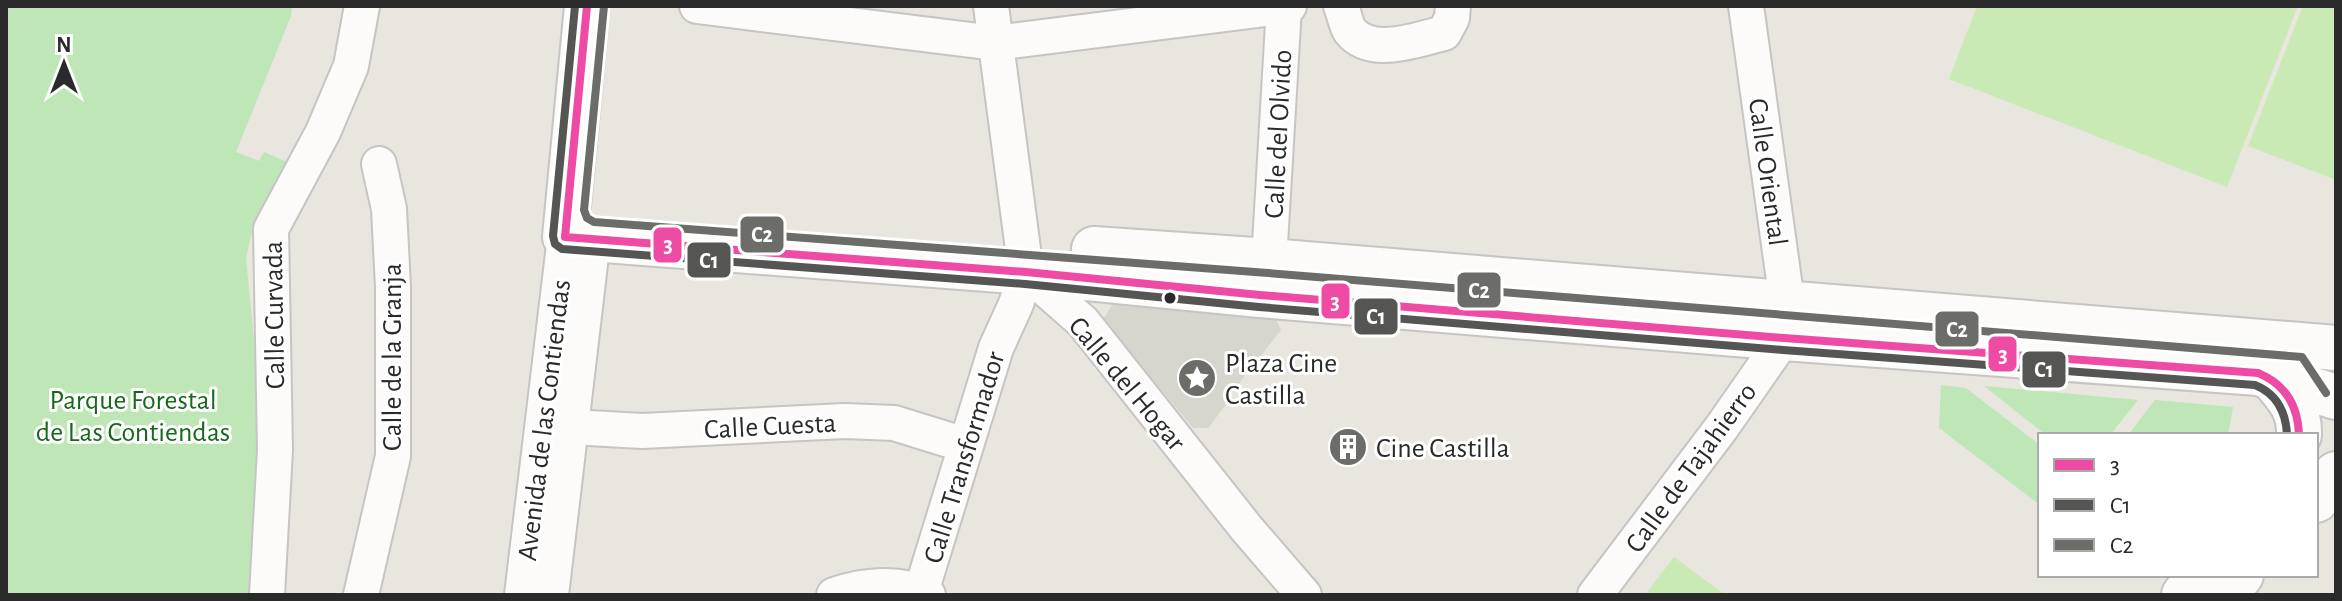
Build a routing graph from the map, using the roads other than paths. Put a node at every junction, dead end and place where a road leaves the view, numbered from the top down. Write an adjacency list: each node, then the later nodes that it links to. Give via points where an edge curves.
1 (362, 6): 35 (street, Calle Curvada, via 351,66 271,229 275,450)
2 (587, 6): 12 (street, Avenida de las Contiendas)
3 (616, 6): 12 (street, Avenida de las Contiendas)
4 (697, 6): 10 (street)
5 (991, 6): 10 (street)
6 (1286, 6): 10 (street); 13 (street, Calle del Olvido)
7 (1341, 6): 8 (street, via 1350,31 1371,44 1406,43 1444,33)
8 (1453, 6)
9 (1746, 6): 16 (street, Calle Oriental)
10 (995, 43): 15 (street)
11 (379, 164): 36 (street, Calle de la Granja, via 389,209 393,287 393,456)
12 (581, 223): 15 (street); 15 (street, via 980,269); 23 (street, Avenida de las Contiendas); 37 (street, Avenida de las Contiendas)
13 (1269, 261): 15 (street); 16 (street)
14 (1102, 280): 15 (street); 16 (street, via 1260,295); 17 (street, via 1089,295)
15 (1018, 285): 17 (street, Calle del Hogar); 26 (street, Calle Transformador)
16 (1786, 320): 18 (street, via 1896,314); 19 (street); 41 (street, Calle de Tajahierro, via 1722,427)
17 (1083, 322): 40 (street, Calle del Hogar)
18 (2323, 347): 20 (street)
19 (2271, 377): 21 (street); 24 (street, via 2293,402)
20 (2336, 386)
21 (2336, 397)
22 (2336, 410): 25 (street)
23 (571, 427): 26 (street, Calle Cuesta, via 642,431 894,423); 38 (street, Avenida de las Contiendas)
24 (2299, 433)
25 (2317, 433)
26 (965, 445): 34 (street, Calle Transformador)
27 (2336, 460): 29 (street)
28 (2336, 474): 30 (street)
29 (2318, 482)
30 (2318, 497)
31 (2198, 577): 42 (street)
32 (2239, 577): 43 (street)
33 (2255, 577): 44 (street)
34 (924, 593): 39 (street, via 884,585)
35 (267, 595)
36 (361, 595)
37 (522, 595)
38 (551, 595)
39 (834, 595)
40 (1304, 595)
41 (1595, 595)
42 (2184, 595)
43 (2225, 595)
44 (2241, 595)

